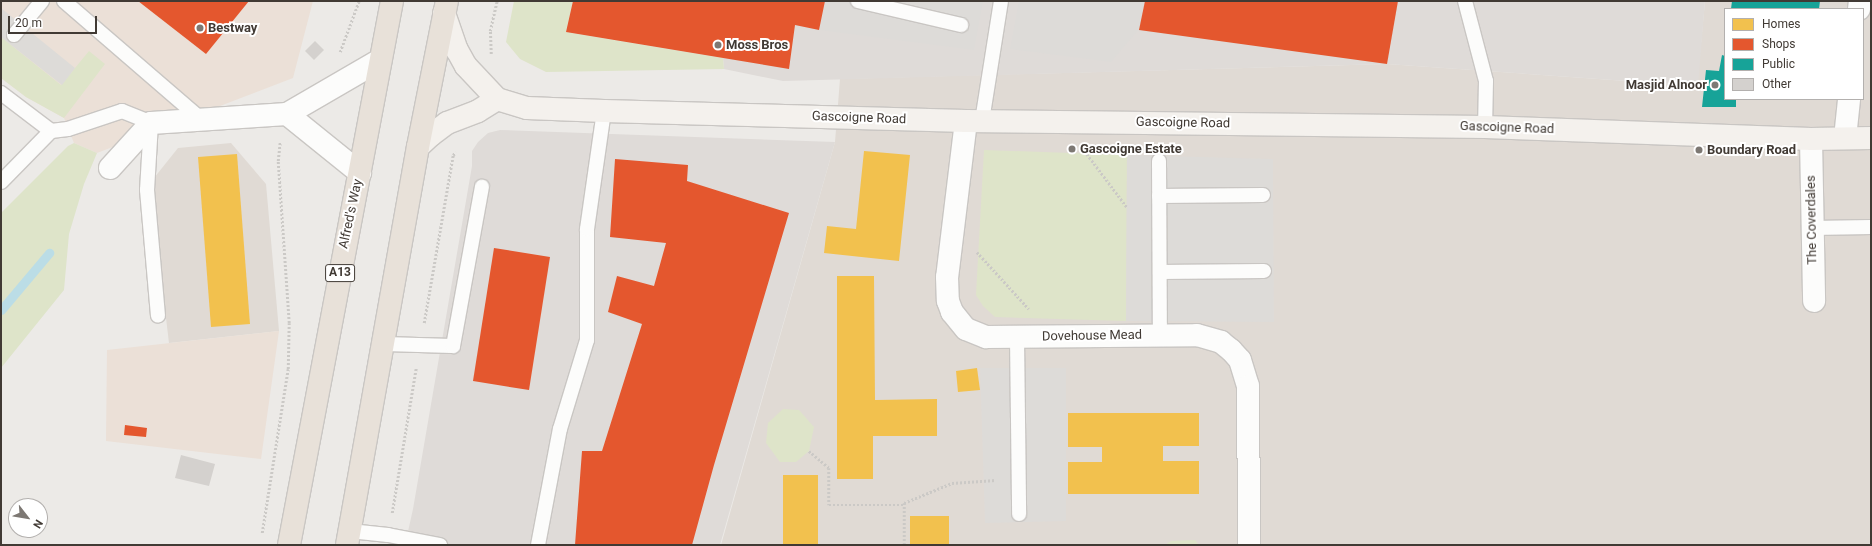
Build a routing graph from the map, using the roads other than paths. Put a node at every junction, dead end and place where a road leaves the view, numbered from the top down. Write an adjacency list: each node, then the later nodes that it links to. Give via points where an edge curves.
1 (42, 1): 9 (lane)
2 (64, 1): 16 (lane)
3 (392, 1): 10 (highway, Alfred's Way / A13)
4 (858, 1): 8 (lane)
5 (1001, 1): 17 (lane)
6 (1465, 1): 19 (lane, via 1486,80)
7 (446, 7): 12 (street, via 457,50 466,66); 24 (highway)
8 (961, 25)
9 (14, 35)
10 (380, 60): 15 (street); 27 (highway, Alfred's Way / A13)
11 (1, 93): 20 (lane)
12 (497, 99): 14 (street, Gascoigne Road, via 527,108); 24 (street, via 478,111 447,123)
13 (1849, 100): 21 (street)
14 (604, 112): 17 (street, Gascoigne Road); 45 (lane, via 587,229 586,340 560,429)
15 (287, 114): 16 (street); 27 (street)
16 (202, 120): 18 (street)
17 (974, 121): 19 (street, Gascoigne Road); 39 (street, Dovehouse Mead, via 953,224 947,283 948,301 952,312 966,329 975,334 992,338)
18 (151, 123): 20 (lane, via 122,111 68,129); 26 (street); 37 (lane, via 147,190)
19 (1485, 127): 23 (street, Gascoigne Road)
20 (51, 131): 28 (lane)
21 (1845, 138): 22 (street, Gascoigne Road); 23 (street, Gascoigne Road)
22 (1871, 138)
23 (1811, 139): 33 (street, The Coverdales)
24 (418, 148): 40 (highway)
25 (1159, 161): 31 (lane)
26 (110, 168)
27 (360, 173): 43 (highway, Alfred's Way / A13)
28 (1, 182)
29 (482, 187): 40 (lane, via 453,346)
30 (1263, 195): 31 (lane)
31 (1159, 196): 35 (lane)
32 (1871, 227): 33 (lane)
33 (1812, 228): 36 (street, The Coverdales)
34 (1264, 271): 35 (lane)
35 (1160, 272): 38 (lane)
36 (1814, 301)
37 (158, 316)
38 (1160, 335): 39 (street, Dovehouse Mead); 46 (street, Dovehouse Mead, via 1208,337 1221,342 1240,360 1248,386)
39 (1017, 338): 41 (lane)
40 (384, 344): 42 (highway)
41 (1019, 514)
42 (349, 538): 44 (lane, via 388,535)
43 (289, 545)
44 (440, 545)
45 (538, 545)
46 (1249, 545)

